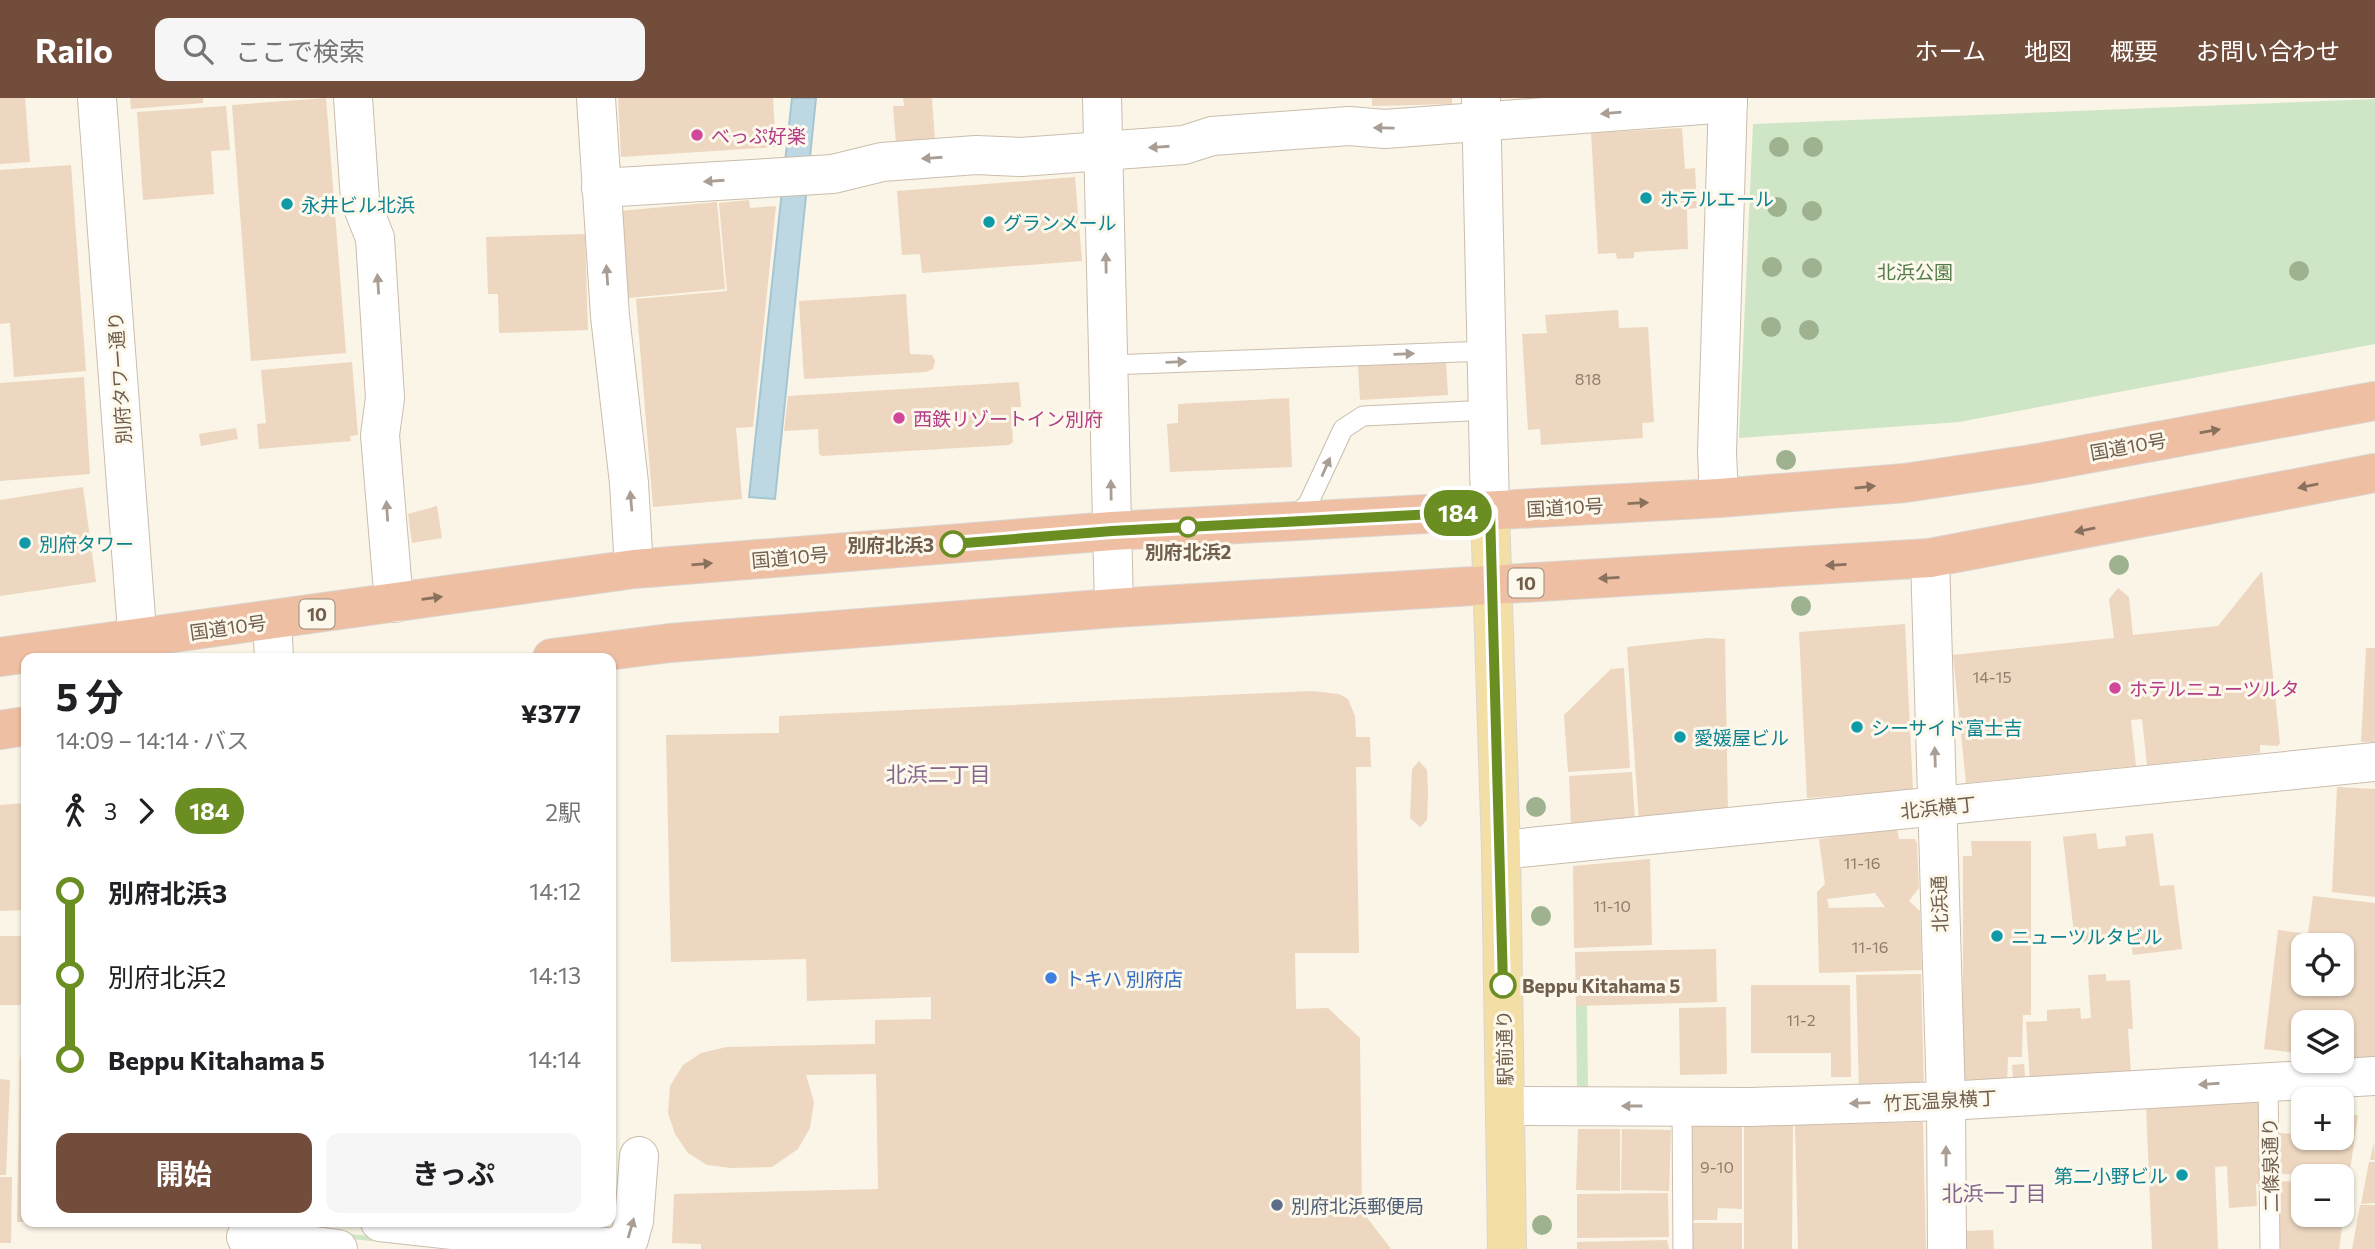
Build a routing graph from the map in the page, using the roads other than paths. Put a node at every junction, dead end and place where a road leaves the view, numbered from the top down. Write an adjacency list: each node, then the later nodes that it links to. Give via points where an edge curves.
1 (97, 98): 24 (street, 別府タワー通り)
2 (353, 98): 21 (street, one-way to 2, via 380,435 385,398 375,238 360,200)
3 (596, 98): 8 (street)
4 (1102, 98): 7 (street)
5 (1728, 101): 6 (street, one-way to 6); 14 (street)
6 (1482, 110): 7 (street, one-way to 7, via 1385,129 1349,126 1212,136 1184,145); 9 (street)
7 (1104, 150): 8 (street, one-way to 8, via 882,162 833,174); 10 (street, one-way to 7)
8 (601, 188): 19 (street, one-way to 8)
9 (1488, 351): 10 (lane, one-way to 9); 12 (street)
10 (1108, 365): 17 (street, one-way to 10)
11 (2375, 401): 14 (highway, 国道10号 / 10, one-way to 11, via 1974,473)
12 (1489, 410): 15 (street); 16 (lane, one-way to 12, via 1308,505 1343,429 1363,416)
13 (2375, 473): 18 (highway, 10, one-way to 18)
14 (1718, 498): 15 (highway, 国道10号 / 10, one-way to 14)
15 (1490, 511): 16 (highway, 国道10号 / 10); 20 (main road, 駅前通り)
16 (1288, 522): 17 (highway, 国道10号 / 10)
17 (1112, 531): 19 (highway, 国道10号 / 10, one-way to 17); 22 (street)
18 (1930, 558): 20 (highway, 10, one-way to 20); 33 (street, 北浜通, one-way to 18)
19 (634, 569): 21 (highway, 国道10号 / 10, one-way to 19)
20 (1492, 585): 22 (highway, 10); 34 (main road, 駅前通り)
21 (394, 603): 23 (highway, 国道10号 / 10)
22 (1114, 608): 27 (highway, 10)
23 (272, 621): 24 (highway, 国道10号 / 10); 26 (street)
24 (138, 648): 25 (highway, 国道10号 / 10)
25 (61, 653)
26 (274, 653)
27 (591, 653)
28 (21, 656): 29 (highway, 国道10号 / 10)
29 (0, 657)
30 (21, 727): 31 (highway)
31 (0, 730)
32 (2375, 762): 33 (street, 北浜横丁)
33 (1936, 807): 34 (street, 北浜横丁); 37 (street, 北浜通)
34 (1501, 850): 38 (main road, 駅前通り)
35 (2375, 1076): 36 (street, 竹瓦温泉横丁)
36 (2268, 1080): 37 (street, 竹瓦温泉横丁, one-way to 37); 47 (lane, 二條泉通り)
37 (1946, 1101): 39 (street, 竹瓦温泉横丁, one-way to 39); 46 (street, 北浜通, one-way to 37)
38 (1505, 1106): 39 (street, 竹瓦温泉横丁, one-way to 38); 44 (main road, 駅前通り)
39 (1682, 1106): 45 (lane)
40 (639, 1156): 41 (street, one-way to 40, via 614,1248 629,1239 634,1221)
41 (425, 1227)
42 (246, 1236): 43 (street)
43 (338, 1249)
44 (1507, 1249)
45 (1683, 1249)
46 (1947, 1249)
47 (2270, 1249)

